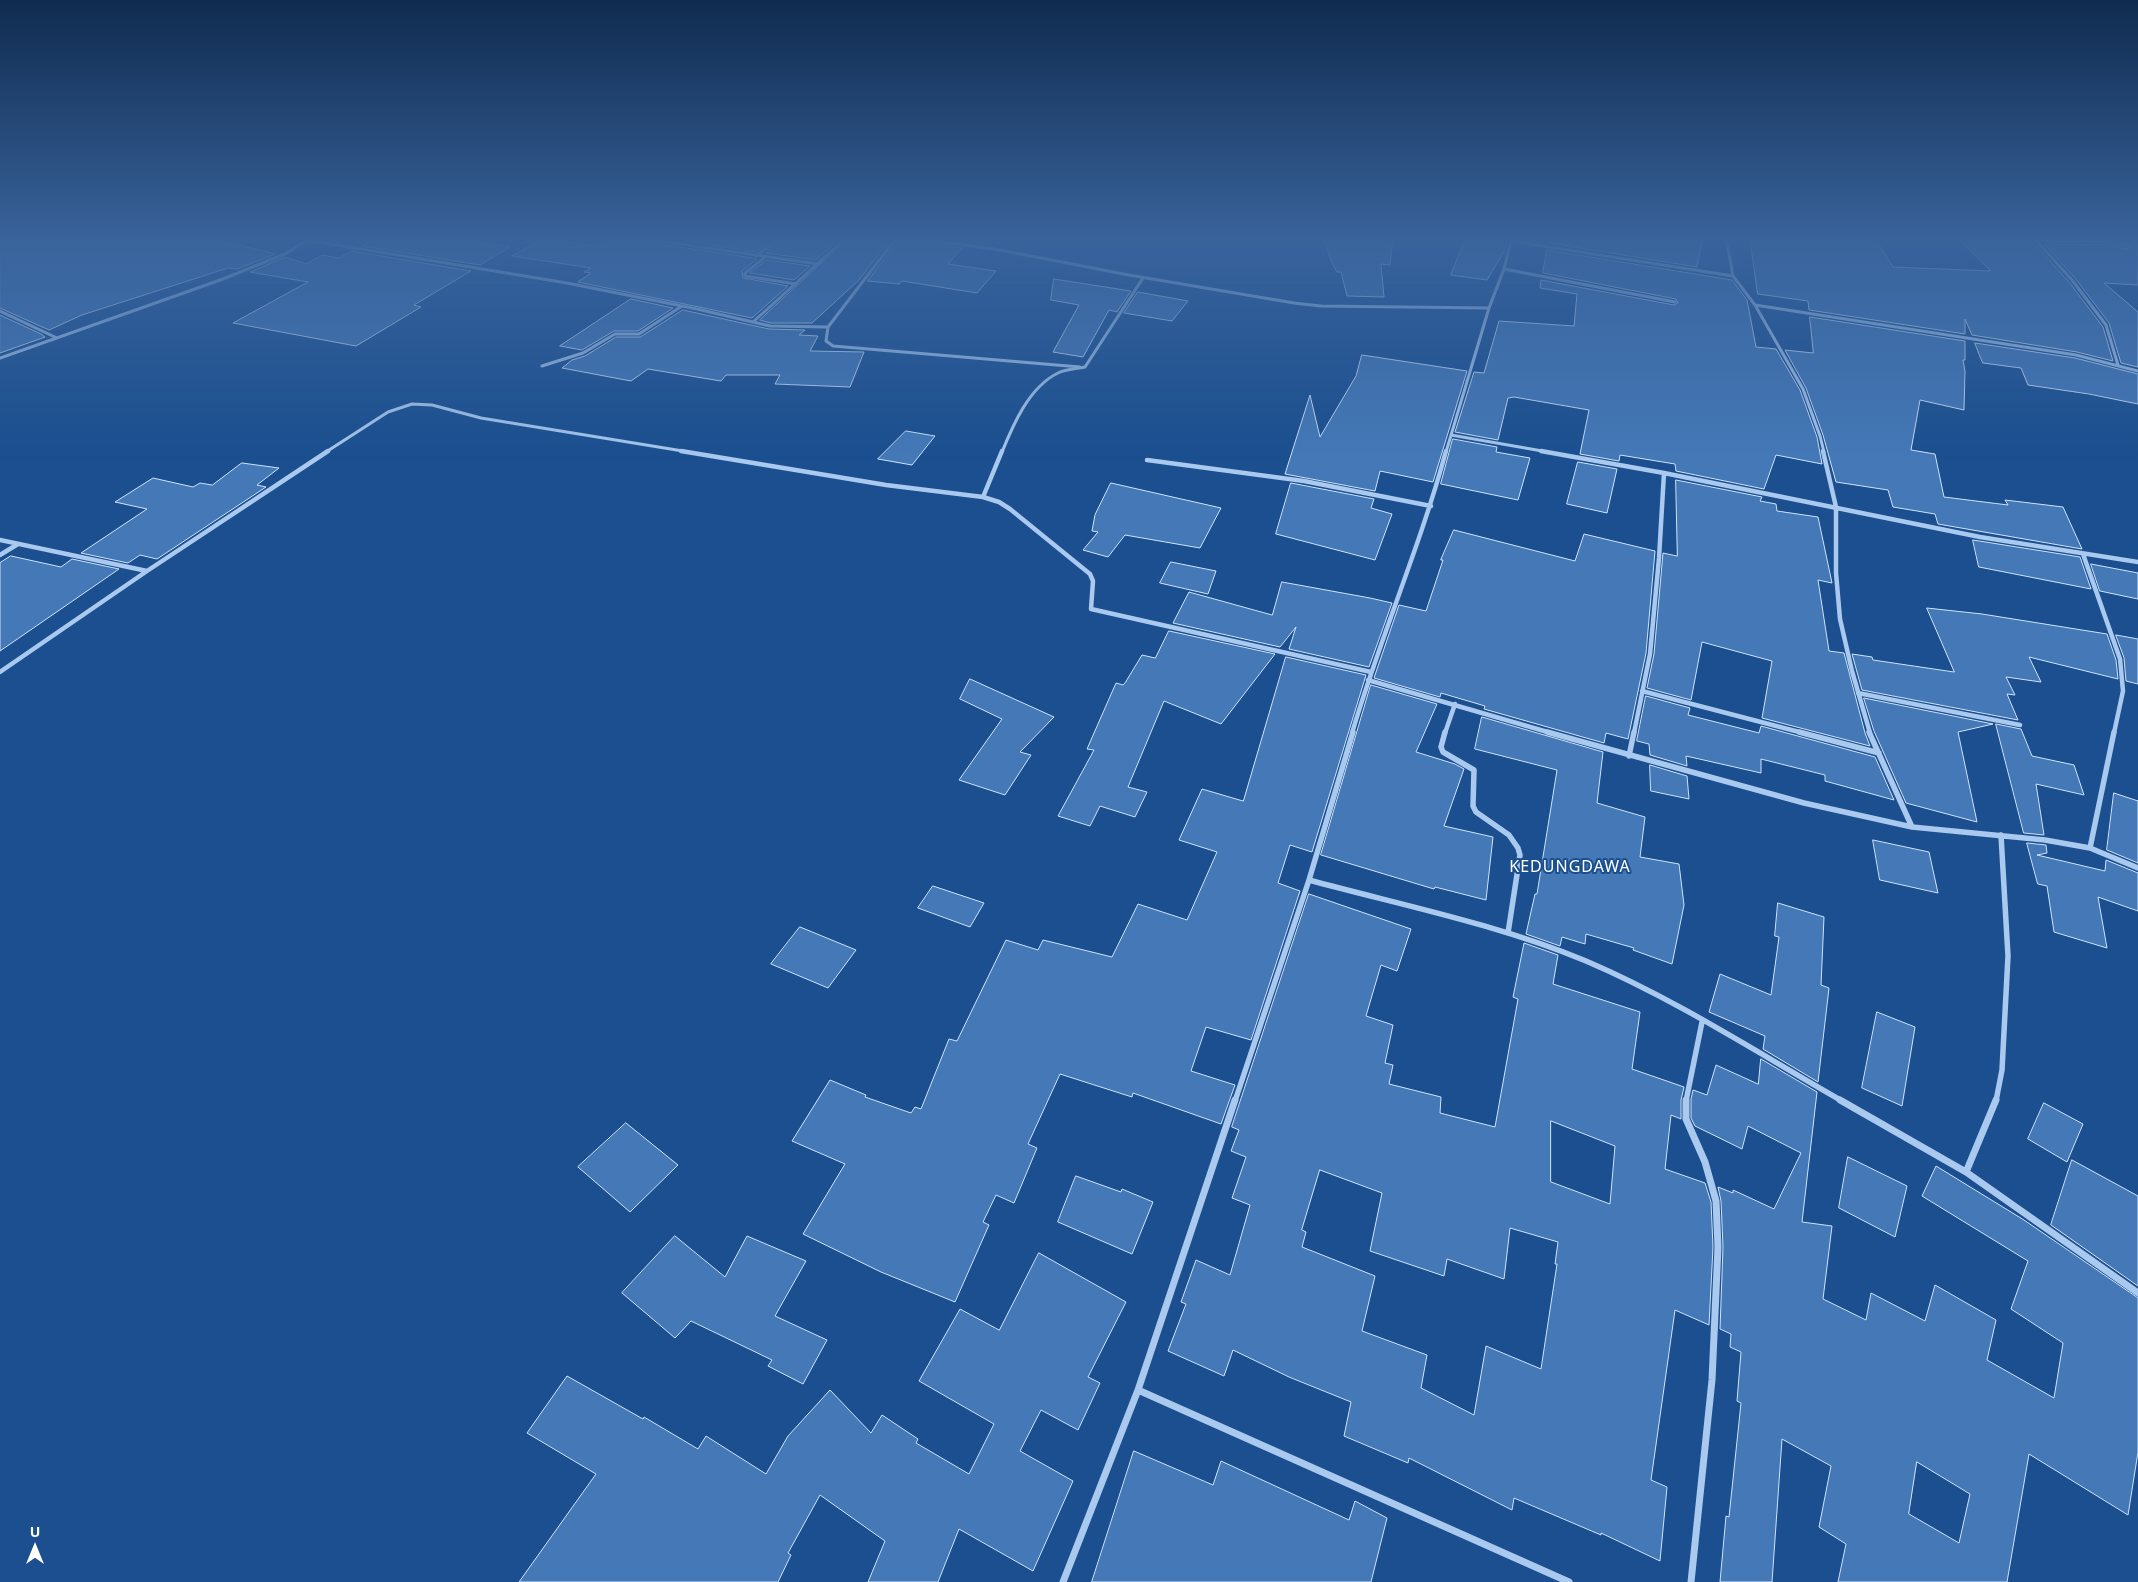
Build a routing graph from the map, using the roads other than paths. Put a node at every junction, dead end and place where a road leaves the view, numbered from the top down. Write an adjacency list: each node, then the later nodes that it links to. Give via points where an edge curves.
1 (0, 311): 14 (street)
2 (131, 311): 14 (street)
3 (675, 311): 17 (street, via 640,334 615,334 583,353)
4 (703, 311): 12 (street)
5 (766, 311): 12 (street)
6 (840, 311): 13 (street)
7 (1120, 311): 18 (street)
8 (1488, 311): 20 (street)
9 (1758, 311): 25 (street, via 1803,389 1820,436)
10 (1793, 311): 16 (street)
11 (2095, 311): 16 (street, via 2106,325)
12 (753, 322): 13 (street, via 779,327)
13 (828, 327): 18 (street, via 826,341 832,346)
14 (57, 338): 15 (street)
15 (0, 358)
16 (2118, 364): 19 (street)
17 (542, 366)
18 (1085, 367): 23 (street, via 1056,374 1036,393 1003,447)
19 (2138, 371)
20 (1451, 435): 22 (street); 24 (street)
21 (1147, 460): 24 (street, via 1304,481)
22 (1664, 473): 25 (street); 35 (street, via 1650,654)
23 (983, 497): 31 (street, via 886,485 480,418 419,403 406,404 363,428); 33 (street, via 1000,502 1083,566 1093,581 1091,609)
24 (1431, 506): 33 (street)
25 (1836, 507): 28 (street, via 1980,537); 36 (street, via 1840,619)
26 (0, 540): 27 (street)
27 (18, 544): 29 (street); 31 (street)
28 (2083, 554): 30 (street); 43 (street, via 2120,659 2122,691)
29 (0, 555)
30 (2138, 562)
31 (147, 571): 32 (street)
32 (0, 672)
33 (1371, 672): 34 (street)
34 (1368, 680): 37 (street); 45 (street)
35 (1642, 691): 39 (street); 40 (street)
36 (1858, 693): 38 (street); 39 (street)
37 (1456, 704): 40 (street); 46 (street, via 1441,747 1443,752 1474,770 1473,806 1476,812 1512,838 1520,855)
38 (2020, 724)
39 (1879, 753): 41 (street)
40 (1629, 756): 41 (street, via 1804,803)
41 (1912, 827): 42 (street)
42 (2001, 835): 43 (street); 48 (street, via 2008,956 2002,1070 1996,1100)
43 (2090, 848): 44 (street)
44 (2138, 868)
45 (1309, 880): 46 (street); 50 (street)
46 (1508, 933): 47 (street, via 1585,961 1656,994)
47 (1702, 1022): 48 (street); 53 (street, via 1686,1100 1686,1119 1705,1162 1716,1201 1718,1248 1712,1380)
48 (1966, 1172): 49 (street)
49 (2138, 1293)
50 (1138, 1390): 51 (street); 52 (street)
51 (1063, 1582)
52 (1569, 1582)
53 (1691, 1582)

